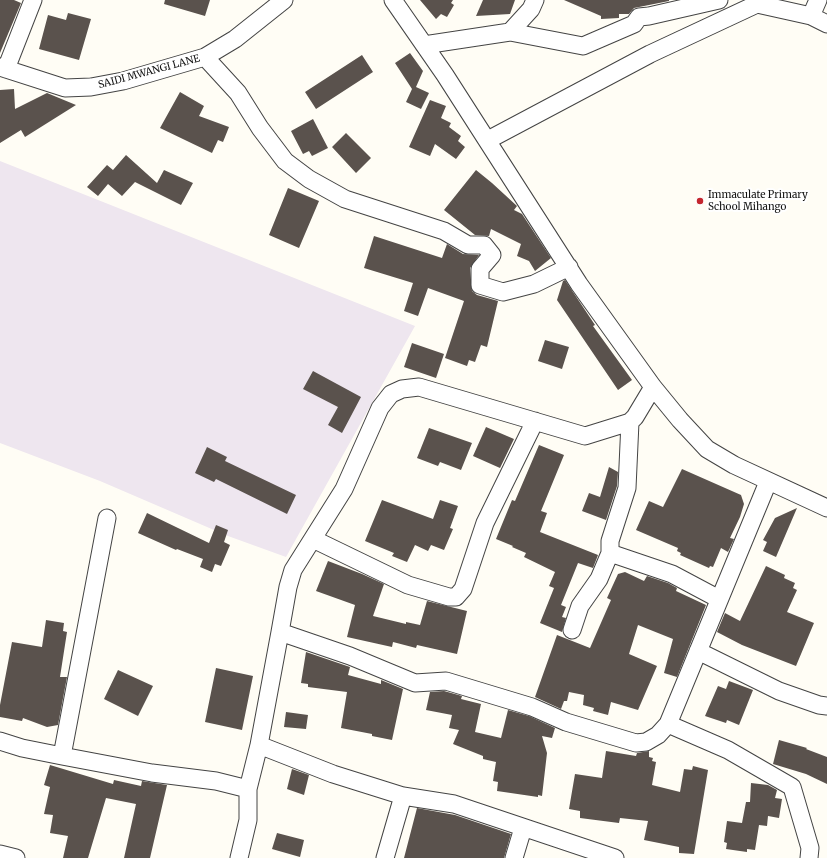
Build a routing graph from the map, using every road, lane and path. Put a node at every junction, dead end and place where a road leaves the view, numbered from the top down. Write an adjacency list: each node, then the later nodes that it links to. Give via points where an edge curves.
1 (34, 0): 14 (street)
2 (284, 0): 13 (street, SAIDI MWANGI LANE, via 235,39)
3 (393, 0): 12 (street)
4 (535, 0): 11 (street, via 531,9)
5 (719, 0): 11 (street, via 639,17 634,24 583,46)
6 (738, 0): 8 (street)
7 (818, 0): 9 (street)
8 (757, 4): 9 (street); 15 (street, via 650,54)
9 (811, 16): 10 (street)
10 (827, 24)
11 (510, 32): 12 (street)
12 (424, 45): 15 (street)
13 (205, 57): 14 (street, SAIDI MWANGI LANE, via 123,81 91,87 65,88); 16 (street, via 238,93 285,161 309,180 345,199 444,231 468,245 484,245 492,255 480,269 480,285 502,292 534,284)
14 (3, 68)
15 (488, 140): 16 (street)
16 (569, 267): 17 (street)
17 (653, 387): 19 (street); 20 (street, via 707,448)
18 (535, 421): 19 (street, via 585,436); 23 (street, via 419,387 402,389 391,394 380,408 344,489); 23 (street, via 485,523 463,589 456,597 408,585)
19 (630, 422): 24 (street, via 627,488 610,541)
20 (768, 482): 21 (street); 25 (street)
21 (827, 508)
22 (107, 518): 33 (street)
23 (313, 539): 27 (street, via 293,570)
24 (610, 553): 25 (street, via 672,574); 26 (street, via 599,579 580,606)
25 (719, 599): 28 (street)
26 (572, 630)
27 (280, 632): 30 (street, via 350,656 415,683 446,681 532,707 566,722 636,742 646,742 658,735); 32 (street)
28 (698, 652): 29 (street, via 779,691); 30 (street)
29 (827, 706)
30 (668, 724): 43 (street, via 728,750 792,787 810,848)
31 (0, 741): 33 (street)
32 (259, 745): 34 (street); 35 (street, via 333,774)
33 (62, 756): 34 (street, via 152,773 216,781)
34 (248, 789): 39 (street, via 248,820)
35 (403, 796): 36 (street, via 454,804); 40 (street)
36 (523, 828): 41 (street); 42 (street)
37 (0, 854): 38 (street)
38 (16, 858)
39 (239, 858)
40 (384, 858)
41 (514, 858)
42 (615, 858)
43 (809, 858)

